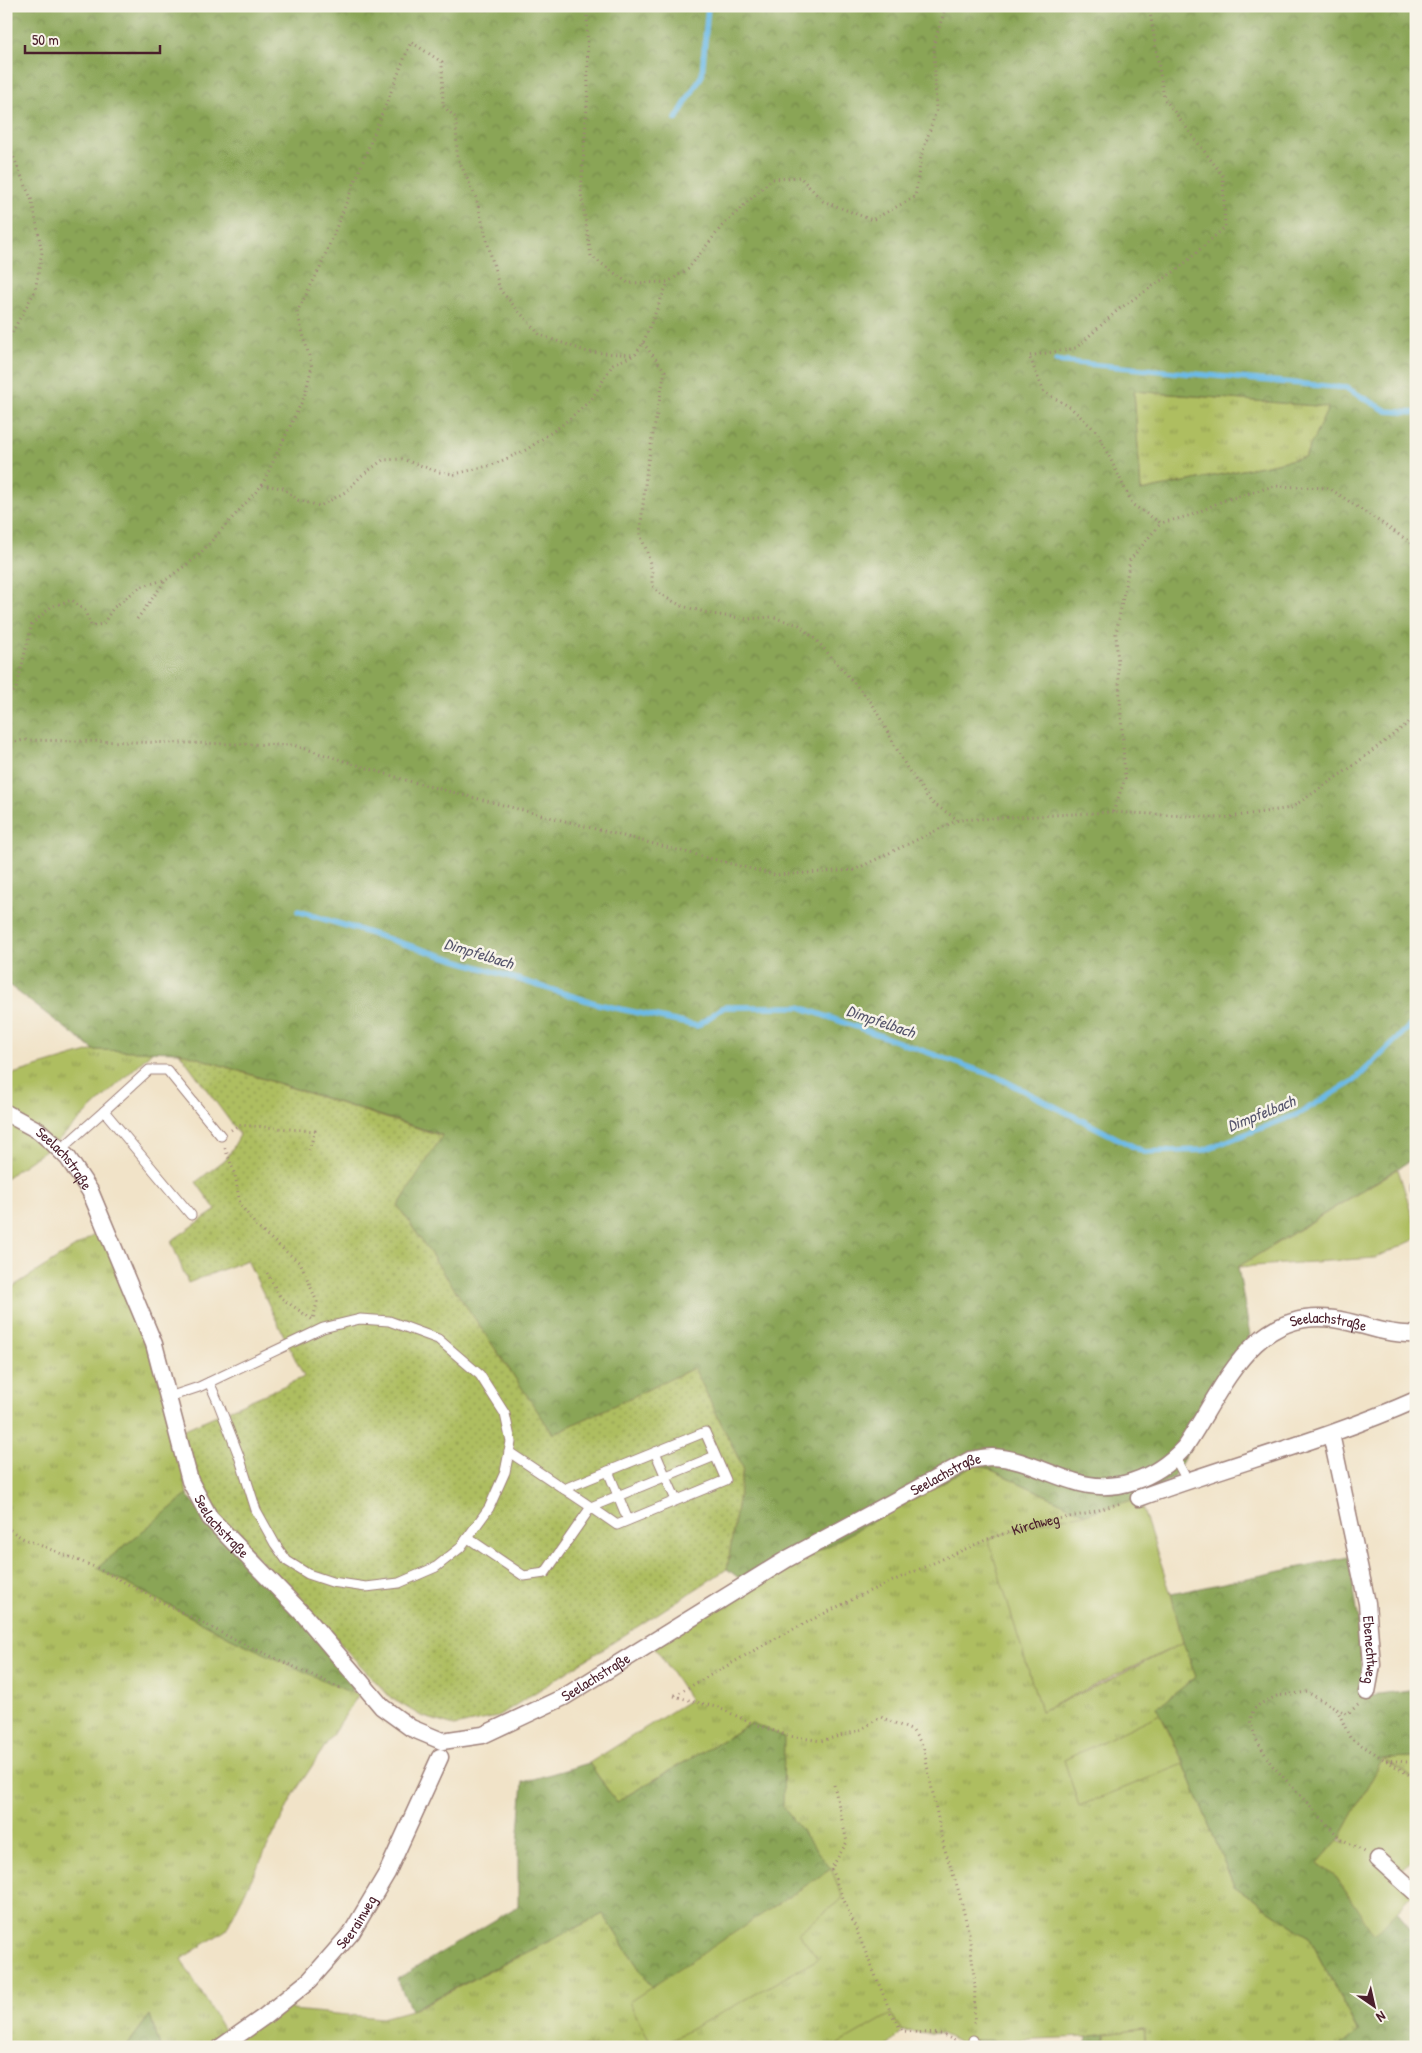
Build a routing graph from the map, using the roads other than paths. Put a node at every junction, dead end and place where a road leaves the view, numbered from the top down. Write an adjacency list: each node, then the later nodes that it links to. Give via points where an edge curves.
1 (104, 1111): 3 (lane, via 149,1070 167,1070); 4 (lane); 7 (lane)
2 (6, 1113): 4 (street, Seelachstraße, via 39,1131)
3 (221, 1136)
4 (60, 1150): 10 (street, Seelachstraße, via 80,1174 99,1209 154,1344)
5 (1416, 1184): 6 (lane)
6 (1416, 1189)
7 (192, 1215)
8 (1416, 1334): 16 (street, Seelachstraße, via 1384,1333 1333,1318 1304,1319 1276,1328 1240,1358)
9 (208, 1382): 10 (lane); 13 (lane, via 323,1328 360,1319 389,1321 438,1340 480,1375 505,1414); 26 (lane, via 239,1456 256,1510 287,1561 308,1574 332,1582 366,1587 399,1583 436,1567)
10 (168, 1397): 16 (street, Seelachstraße, via 190,1481 210,1518 305,1616 382,1707 410,1728 442,1741 483,1735 564,1697 788,1559 970,1460 991,1457 1015,1460 1074,1482 1102,1486 1142,1479)
11 (1416, 1400): 12 (street)
12 (1331, 1434): 19 (street); 27 (street, Ebenechtweg, via 1367,1603 1372,1665)
13 (510, 1452): 20 (lane); 26 (lane, via 489,1508)
14 (655, 1452): 15 (lane, via 705,1432); 17 (lane); 18 (lane)
15 (715, 1456): 18 (lane); 23 (lane, via 726,1480)
16 (1175, 1458): 19 (lane)
17 (608, 1471): 20 (lane); 21 (lane)
18 (665, 1477): 21 (lane); 23 (lane)
19 (1187, 1480): 22 (street)
20 (564, 1489): 24 (lane)
21 (618, 1496): 24 (lane); 25 (lane)
22 (1139, 1498)
23 (676, 1500): 25 (lane)
24 (591, 1508): 25 (lane, via 617,1525); 26 (lane, via 545,1574 524,1576)
25 (628, 1520)
26 (468, 1538)
27 (1366, 1692)
28 (440, 1757): 31 (street, Seerainweg, via 387,1873 352,1932 310,1980)
29 (1378, 1859): 30 (street)
30 (1416, 1893)
31 (221, 2047)

